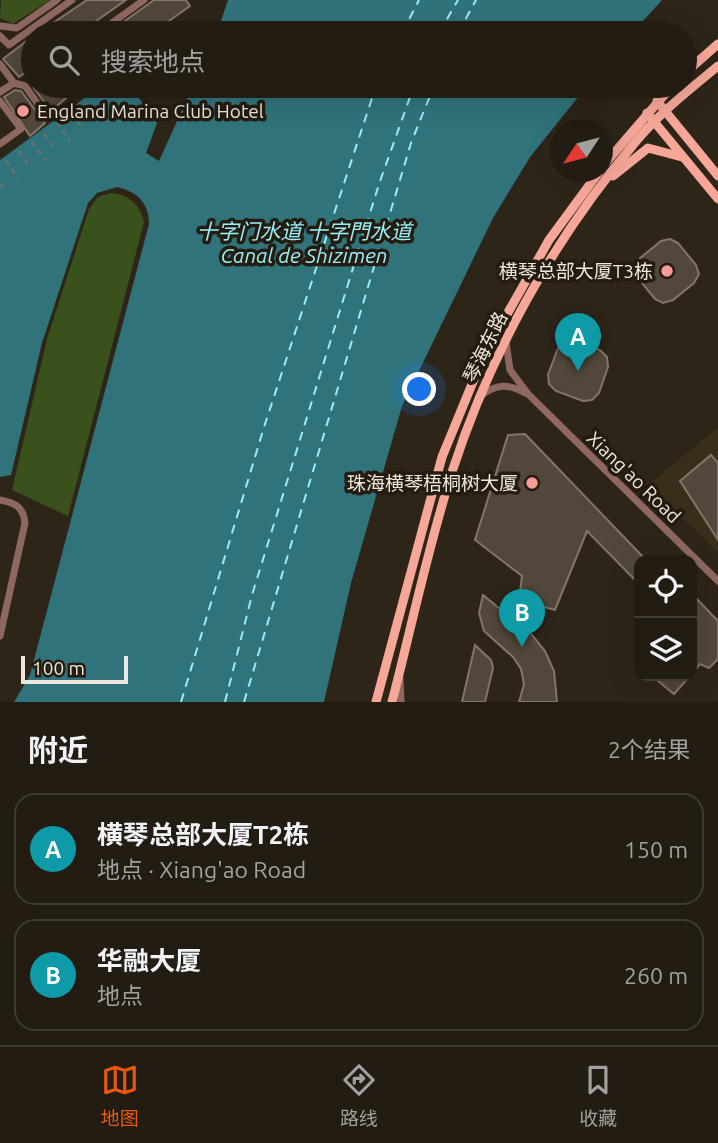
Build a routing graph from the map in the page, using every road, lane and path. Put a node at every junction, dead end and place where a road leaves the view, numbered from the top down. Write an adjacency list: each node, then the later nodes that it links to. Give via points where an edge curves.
1 (57, 0): 4 (street)
2 (72, 0): 5 (street)
3 (144, 0): 6 (street)
4 (28, 21)
5 (43, 21)
6 (115, 21)
7 (0, 26): 8 (street)
8 (21, 26)
9 (0, 36): 10 (street, via 9,45)
10 (21, 36)
11 (718, 44): 12 (main road)
12 (697, 62)
13 (0, 64): 15 (street)
14 (718, 66): 16 (main road, 琴海东路)
15 (13, 83): 17 (street); 18 (street)
16 (697, 84)
17 (21, 85)
18 (0, 92)
19 (34, 98): 30 (street)
20 (104, 98): 26 (path)
21 (660, 98): 24 (main road)
22 (681, 98): 27 (main road, 琴海东路)
23 (0, 101): 38 (street, via 21,129)
24 (657, 101): 27 (main road); 29 (main road)
25 (86, 103): 31 (path)
26 (112, 110)
27 (665, 112): 33 (main road, 琴海东路); 48 (main road)
28 (72, 113): 34 (path)
29 (647, 113): 33 (main road); 41 (main road)
30 (48, 118)
31 (98, 120)
32 (57, 122): 36 (path)
33 (655, 122): 42 (main road); 46 (main road, 琴海东路)
34 (84, 130)
35 (44, 134): 39 (path)
36 (70, 141)
37 (32, 142): 43 (path)
38 (0, 144)
39 (56, 150)
40 (19, 151): 45 (path)
41 (613, 155)
42 (684, 157): 47 (main road, via 648,148); 54 (main road)
43 (45, 160)
44 (6, 161): 49 (path)
45 (32, 168)
46 (613, 170)
47 (613, 175)
48 (718, 176)
49 (18, 178)
50 (592, 182): 62 (main road, 琴海东路, via 537,260 479,367 442,457)
51 (604, 182): 55 (main road, 琴海东路, via 559,246)
52 (0, 183): 53 (path)
53 (4, 188)
54 (718, 199)
55 (506, 342): 56 (street, Xiang'ao Road, via 510,370); 57 (main road, 琴海东路)
56 (529, 395): 57 (street, via 508,385); 59 (street, Xiang'ao Road)
57 (480, 396): 61 (main road, 琴海东路, via 452,472)
58 (0, 500): 60 (street, via 18,505 25,523)
59 (718, 581)
60 (0, 636)
61 (400, 671): 63 (main road, 琴海东路); 64 (street)
62 (376, 702)
63 (392, 702)
64 (401, 702)

